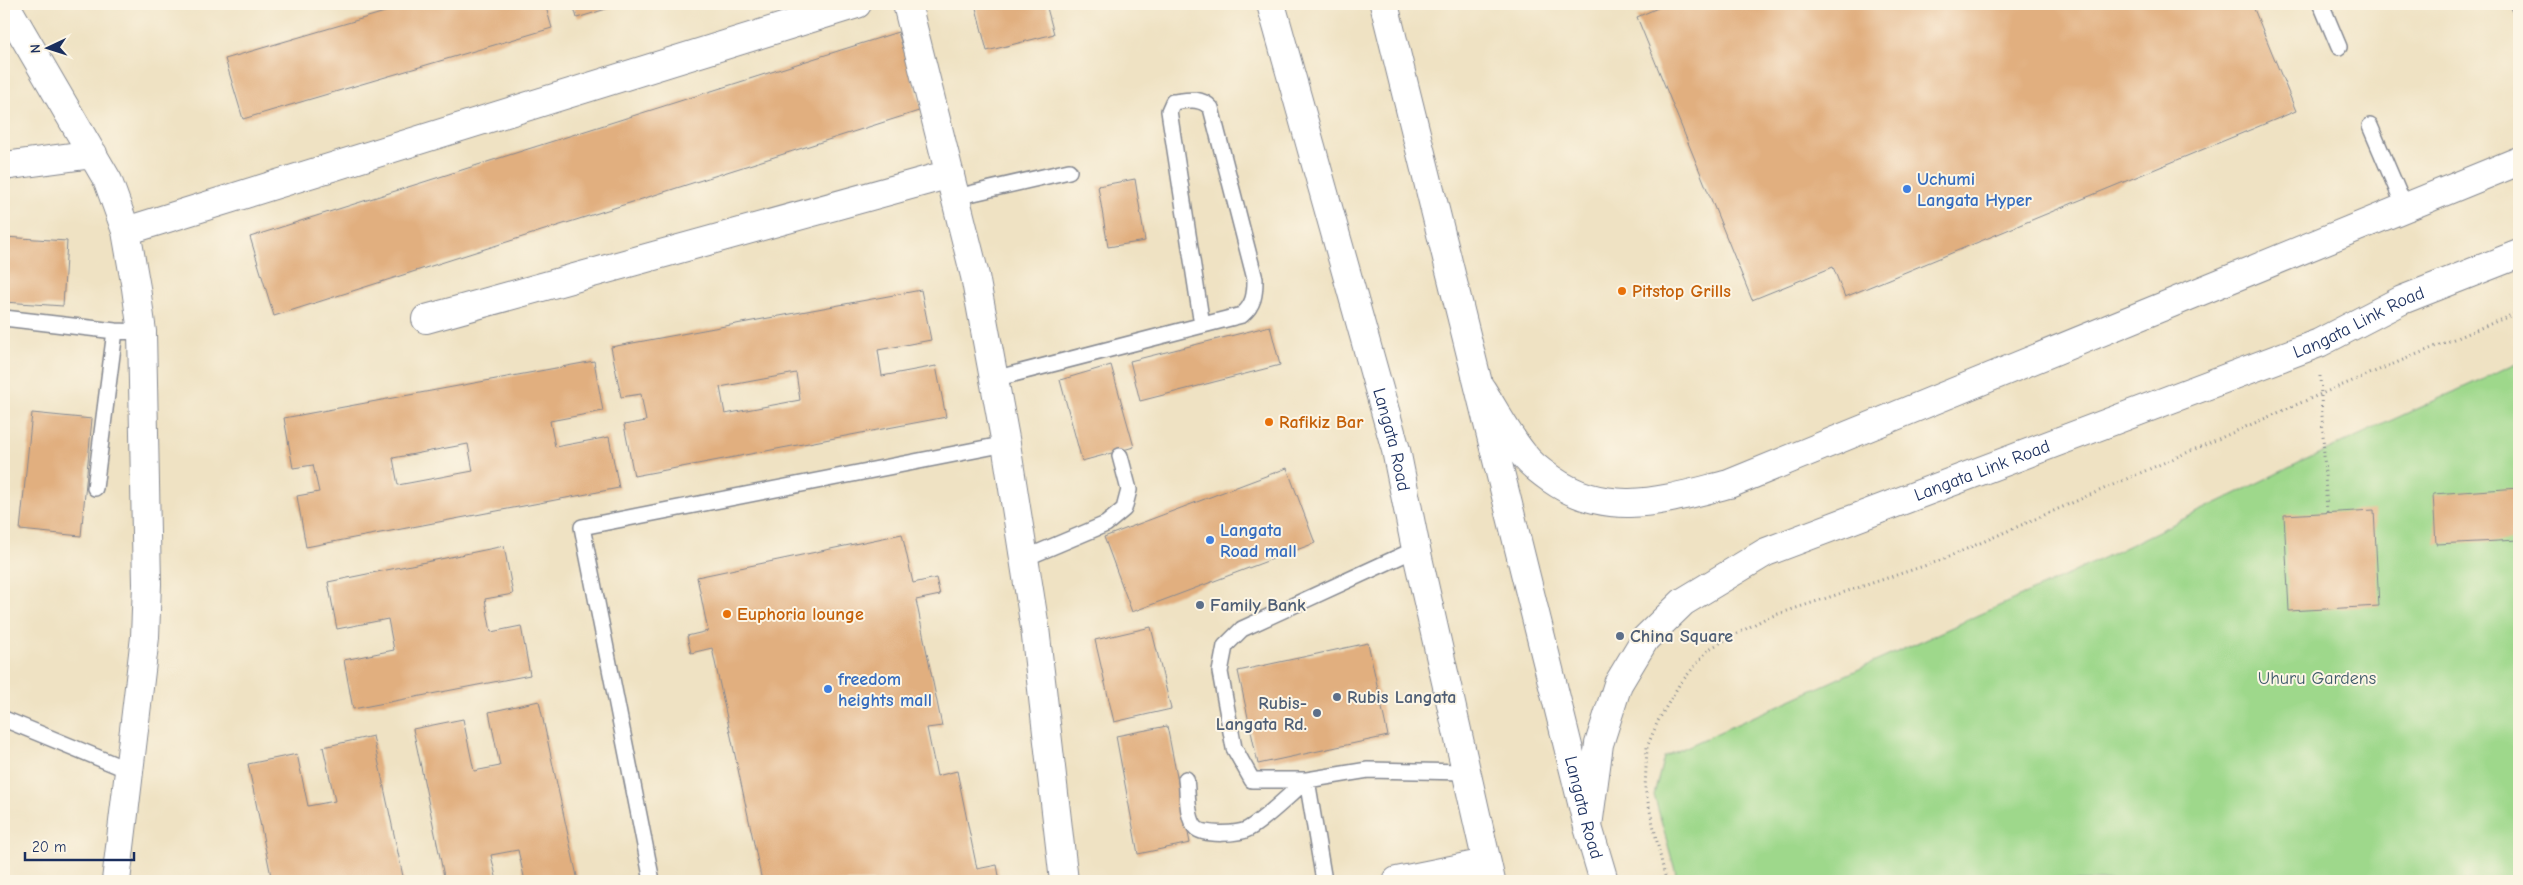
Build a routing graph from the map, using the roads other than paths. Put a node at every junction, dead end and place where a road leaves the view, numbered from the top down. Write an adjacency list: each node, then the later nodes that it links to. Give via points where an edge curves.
1 (5, 4): 9 (street)
2 (857, 4): 15 (street)
3 (907, 4): 13 (street)
4 (1271, 4): 27 (street, Langata Road, via 1396,450)
5 (1384, 4): 23 (street, Langata Road)
6 (2321, 4): 7 (lane)
7 (2339, 47)
8 (2370, 126): 14 (lane)
9 (93, 154): 11 (street); 15 (street, via 108,181)
10 (2519, 161): 14 (street)
11 (4, 166)
12 (1069, 171): 13 (lane)
13 (953, 185): 18 (street); 22 (street, via 975,276)
14 (2405, 208): 23 (street, via 1729,484 1666,499 1629,505 1573,493 1540,471 1523,454)
15 (126, 231): 21 (street)
16 (2519, 254): 34 (street, Langata Link Road, via 2402,300 2319,343 1766,552 1683,602 1645,639 1618,684 1599,744)
17 (4, 318): 20 (lane)
18 (426, 319)
19 (1202, 325): 19 (lane, via 1242,315 1250,308 1255,296 1255,279 1211,108 1193,99 1174,102 1169,111); 22 (lane)
20 (115, 331): 21 (lane); 26 (lane)
21 (142, 332): 30 (street, via 148,584 145,637)
22 (994, 379): 24 (street)
23 (1482, 390): 34 (street, Langata Road)
24 (1006, 444): 28 (street); 37 (lane, via 582,527)
25 (1120, 456): 28 (lane, via 1129,490 1124,509 1106,524)
26 (96, 488)
27 (1416, 549): 31 (street, Langata Road); 33 (lane, via 1242,629 1225,646 1220,672 1234,748 1252,780)
28 (1023, 559): 38 (street, via 1035,628)
29 (4, 718): 30 (lane)
30 (128, 770): 36 (street)
31 (1465, 772): 33 (lane, via 1368,770); 35 (street, Langata Road)
32 (1186, 779): 33 (lane, via 1191,820 1196,828 1220,833 1247,830)
33 (1307, 780): 39 (lane)
34 (1588, 827): 41 (street, Langata Road)
35 (1488, 872): 40 (street)
36 (116, 881)
37 (652, 881)
38 (1064, 881)
39 (1324, 881)
40 (1397, 881)
41 (1604, 881)

